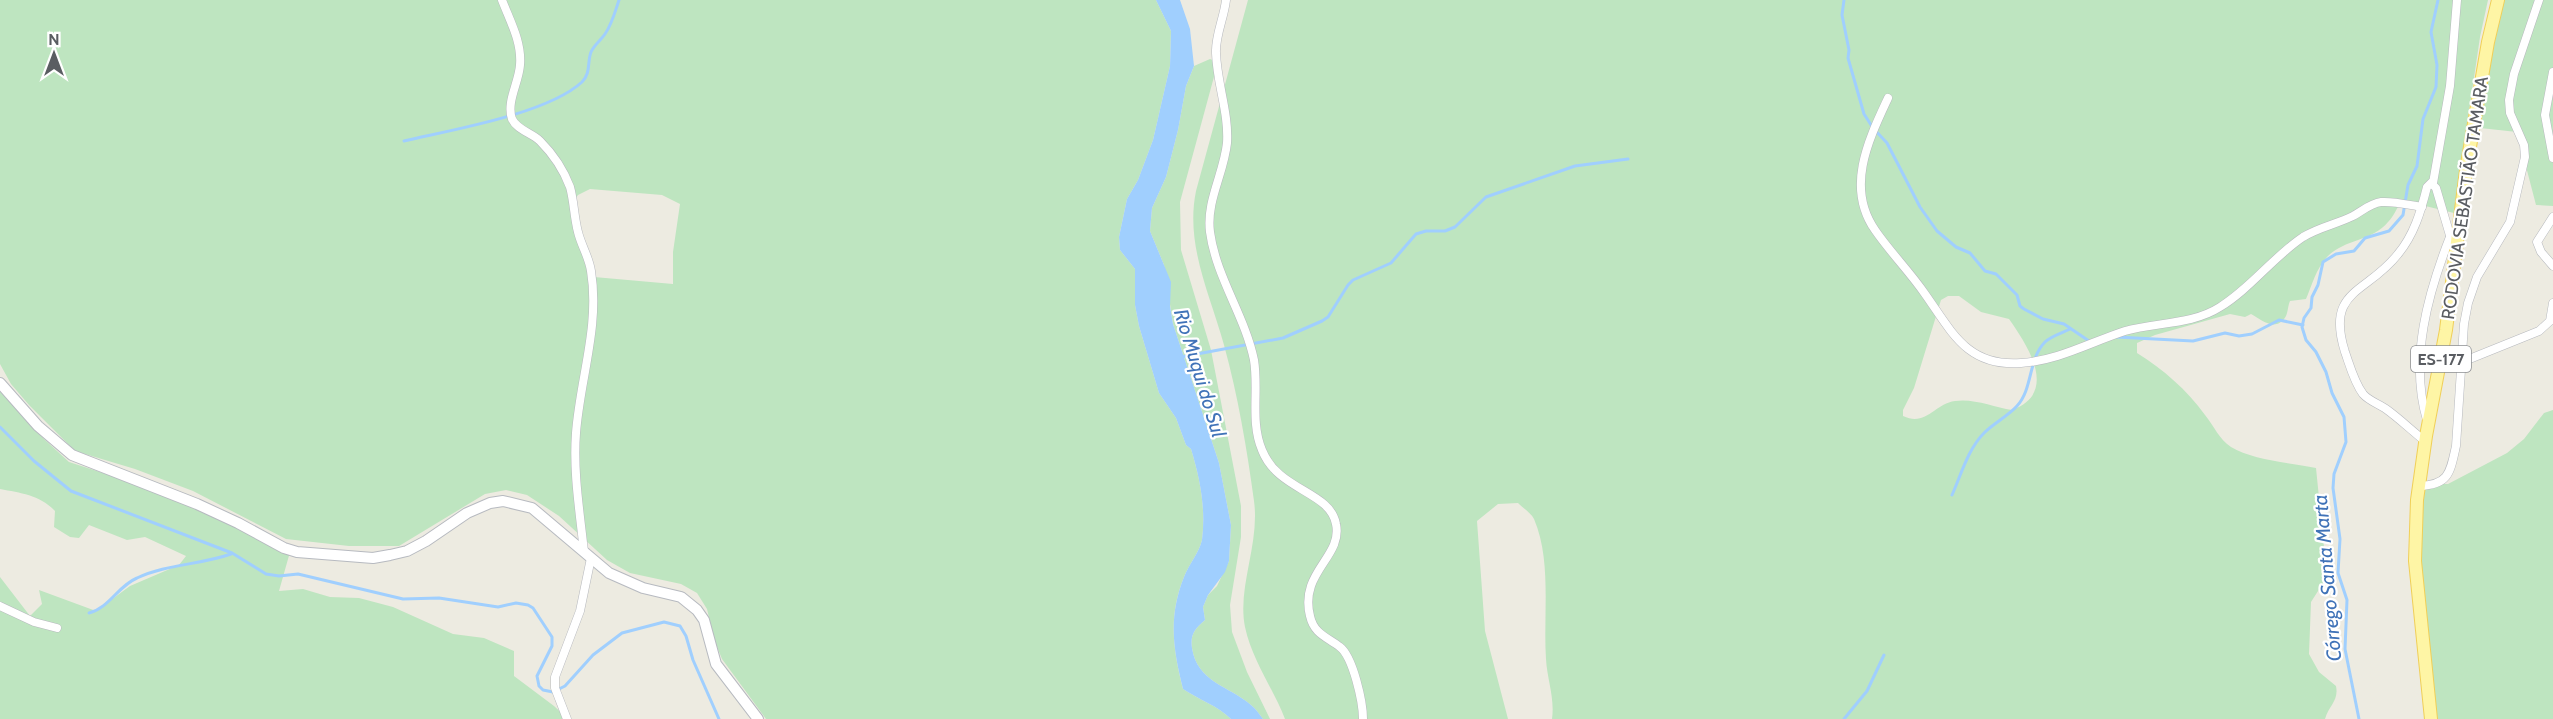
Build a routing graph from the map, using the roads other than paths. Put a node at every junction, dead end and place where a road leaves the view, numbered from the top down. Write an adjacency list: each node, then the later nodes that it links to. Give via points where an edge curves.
1 (502, 0): 21 (street, via 520,53 511,107 513,120 539,140 563,174 591,268 592,337 578,419 575,469)
2 (1226, 0): 26 (street, via 1216,51 1227,142 1210,210 1214,251 1250,339 1257,384 1256,434 1262,450 1281,478 1326,504 1333,513 1335,544 1312,581 1309,613 1316,630 1340,647 1350,660)
3 (2457, 0): 9 (street, via 2450,87)
4 (2498, 0): 13 (main road, RODOVIA SEBASTIÃO TAMARA / ES-177, via 2466,170)
5 (2539, 0): 16 (street, via 2509,100 2525,151 2512,214 2504,235 2477,277 2464,324)
6 (2553, 72): 8 (street, via 2545,115)
7 (1888, 98): 10 (street, via 1863,157 1861,195 1866,214 1948,331 1978,357 2000,364 2046,359 2134,329 2199,318 2220,308 2309,234 2377,202)
8 (2553, 158)
9 (2433, 183): 10 (street, via 2429,184); 12 (street)
10 (2422, 207): 19 (street, via 2400,252 2350,296 2342,306 2339,323 2352,374 2364,396)
11 (2553, 217): 14 (street, via 2538,242)
12 (2450, 237): 13 (street); 18 (street, via 2428,301 2422,337 2422,400)
13 (2456, 255): 18 (main road, RODOVIA SEBASTIÃO TAMARA / ES-177)
14 (2553, 266)
15 (2553, 303): 16 (street, via 2550,321 2540,331)
16 (2462, 362): 20 (street, via 2452,466 2441,482)
17 (0, 383): 21 (main road, via 38,426 72,455 207,509 284,548 326,555 390,555 426,541 467,513 503,501 532,508)
18 (2428, 424): 19 (main road, RODOVIA SEBASTIÃO TAMARA / ES-177)
19 (2425, 441): 20 (main road, RODOVIA SEBASTIÃO TAMARA / ES-177)
20 (2419, 486): 27 (main road, RODOVIA SEBASTIÃO TAMARA / ES-177, via 2415,561)
21 (588, 555): 24 (street, via 580,611 555,677 555,688); 25 (main road, via 624,582 681,597 698,610 716,664)
22 (0, 606): 23 (street)
23 (57, 628)
24 (567, 719)
25 (758, 719)
26 (1363, 719)
27 (2431, 719)

